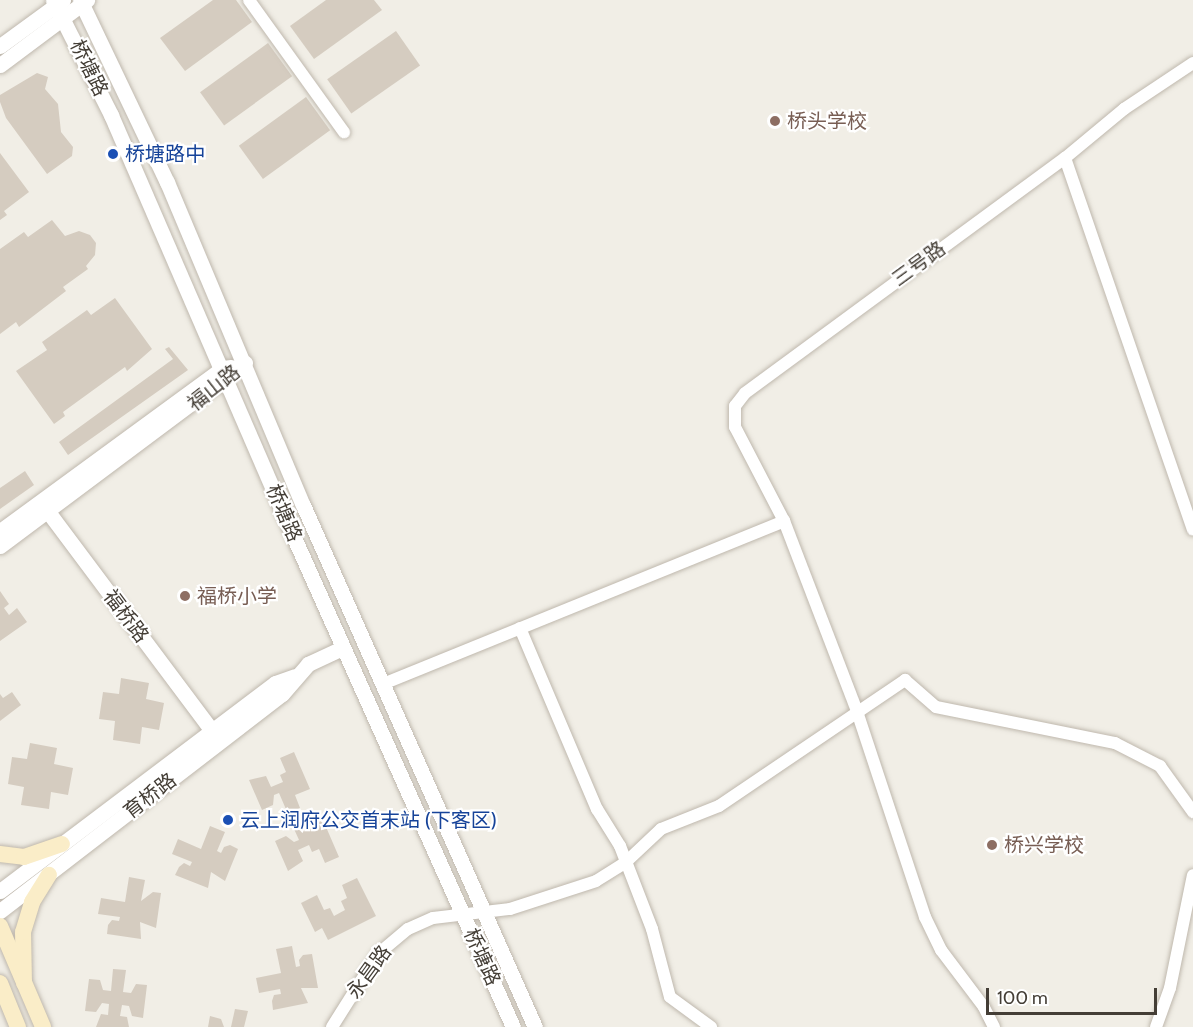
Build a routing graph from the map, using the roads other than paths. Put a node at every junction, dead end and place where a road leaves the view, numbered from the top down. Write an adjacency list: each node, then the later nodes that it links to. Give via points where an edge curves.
1 (249, 0): 7 (street)
2 (83, 1): 3 (street); 9 (street, 桥塘路)
3 (59, 6): 4 (street); 6 (street); 10 (street, 桥塘路)
4 (0, 46)
5 (1193, 63): 8 (street, 三号路, via 1124,109)
6 (0, 65)
7 (344, 132)
8 (1065, 158): 12 (street, 三号路, via 776,370 735,406 735,427); 13 (street)
9 (245, 363): 10 (street, 福山路); 19 (street, 桥塘路)
10 (225, 374): 11 (street, 福山路); 17 (street, 桥塘路)
11 (44, 506): 14 (street, 福山路); 15 (street, 福山路); 21 (street, 福桥路)
12 (784, 521): 16 (street); 20 (street)
13 (1193, 530)
14 (0, 531)
15 (0, 546)
16 (520, 628): 19 (street); 25 (street, via 597,809 621,846)
17 (343, 648): 18 (street, 育桥路); 31 (street, 桥塘路)
18 (295, 676): 21 (street, 育桥路, via 275,683); 26 (street, 育桥路, via 282,694)
19 (383, 684): 30 (street, 桥塘路)
20 (857, 711): 22 (street, 永昌路, via 905,680 936,707 1115,743 1160,766); 25 (street, 永昌路, via 719,806 661,829); 41 (street, via 925,917 941,950 984,1007)
21 (212, 731): 23 (street, 育桥路)
22 (1193, 812)
23 (62, 844): 24 (main road, via 24,857); 28 (street, 育桥路)
24 (0, 854)
25 (626, 862): 30 (street, 永昌路, via 596,881); 40 (street, via 652,929 670,997)
26 (49, 875): 29 (street, 育桥路); 34 (main road, via 32,902 23,932)
27 (1193, 875): 42 (street, via 1170,988)
28 (0, 891)
29 (0, 911)
30 (485, 914): 31 (street, 永昌路); 39 (street, 桥塘路)
31 (463, 915): 37 (street, 永昌路, via 433,918 391,941 368,969); 38 (street, 桥塘路)
32 (0, 926): 34 (main road)
33 (0, 983): 35 (main road)
34 (24, 983): 36 (main road)
35 (18, 1027)
36 (43, 1027)
37 (332, 1027)
38 (513, 1027)
39 (536, 1027)
40 (711, 1027)
41 (994, 1027)
42 (1156, 1027)

